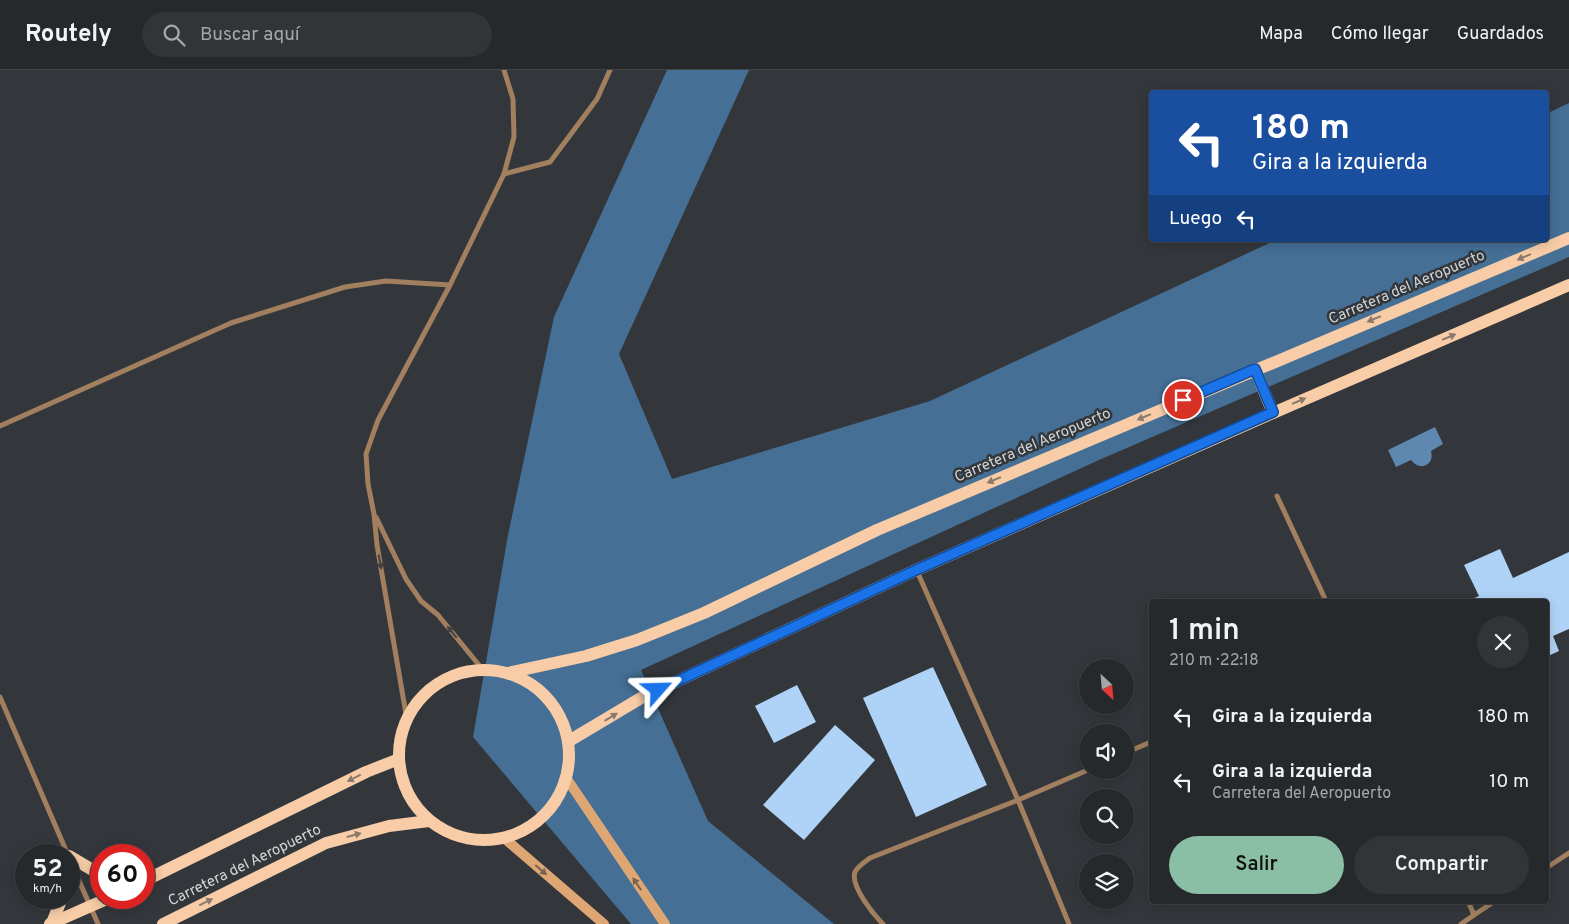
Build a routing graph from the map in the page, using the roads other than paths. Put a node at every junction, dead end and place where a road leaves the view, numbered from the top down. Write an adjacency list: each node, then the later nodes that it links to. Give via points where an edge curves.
1 (504, 70): 3 (street, via 513,99 514,137)
2 (610, 70): 3 (street, via 597,99 550,162)
3 (504, 174): 5 (street)
4 (1569, 238): 7 (main road, Carretera del Aeropuerto, one-way to 7)
5 (450, 285): 9 (street, via 386,281 345,287 231,323); 11 (street, via 382,412 366,454)
6 (1569, 285): 8 (main road, one-way to 6)
7 (1255, 369): 8 (main road); 15 (main road, Carretera del Aeropuerto, one-way to 15, via 877,530 704,613 586,656)
8 (1273, 412): 12 (main road)
9 (0, 426)
10 (1277, 496): 13 (street)
11 (374, 514): 14 (street, one-way to 11, via 438,616 421,601 406,579); 17 (street, one-way to 17)
12 (916, 570): 18 (main road, one-way to 12, via 640,698); 24 (street)
13 (1325, 599)
14 (482, 670): 15 (main road); 17 (main road, via 464,673 430,690)
15 (508, 673): 18 (main road, via 523,679 548,698 558,711)
16 (0, 697): 27 (street)
17 (407, 720): 21 (main road, via 400,739)
18 (569, 741): 23 (main road)
19 (1149, 743): 20 (street)
20 (1134, 749)
21 (399, 759): 25 (main road, via 407,793); 30 (main road, Carretera del Aeropuerto, one-way to 30)
22 (1079, 774): 24 (street)
23 (567, 778): 26 (main road, via 558,799 543,817 525,830); 43 (main road, one-way to 23)
24 (1018, 800): 44 (street, via 870,858 860,866 854,880 867,906); 45 (street)
25 (429, 821): 26 (main road, via 464,838 484,841); 41 (main road, Carretera del Aeropuerto, one-way to 25, via 326,843 389,826)
26 (504, 838): 42 (main road, one-way to 42)
27 (63, 844)
28 (1569, 853): 29 (street)
29 (1549, 866)
30 (155, 875)
31 (80, 882): 32 (street)
32 (90, 904)
33 (1469, 904): 38 (street)
34 (1490, 904): 38 (street)
35 (90, 906): 39 (main road)
36 (57, 909): 39 (main road)
37 (92, 909): 40 (street)
38 (1474, 915): 46 (street)
39 (51, 924)
40 (98, 924)
41 (163, 924)
42 (604, 924)
43 (665, 924)
44 (883, 924)
45 (1069, 924)
46 (1461, 924)

